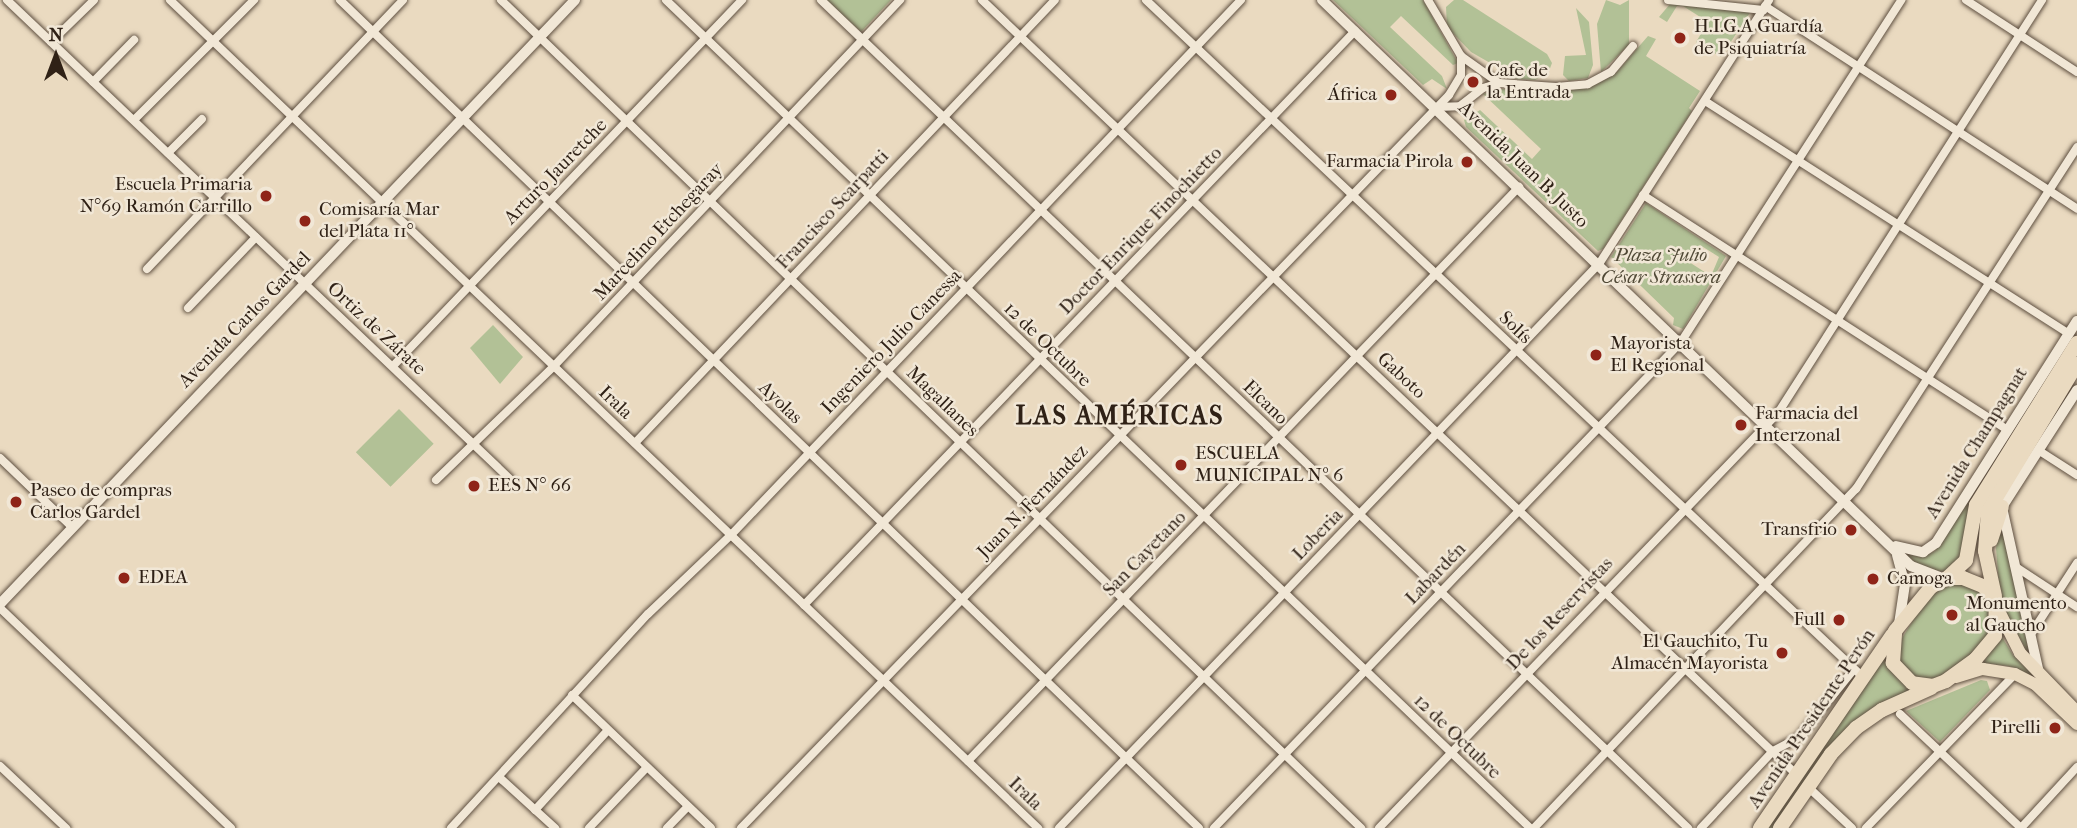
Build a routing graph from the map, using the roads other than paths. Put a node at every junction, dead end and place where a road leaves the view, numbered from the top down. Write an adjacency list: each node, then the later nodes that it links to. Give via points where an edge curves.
1 (94, 0): 33 (street)
2 (170, 0): 32 (street, Irala)
3 (254, 0): 32 (street)
4 (340, 0): 25 (street, Ayolas)
5 (403, 0): 25 (street)
6 (501, 0): 28 (street, Magallanes)
7 (575, 0): 28 (main road, Avenida Carlos Gardel)
8 (666, 0): 29 (street, 12 de Octubre)
9 (742, 0): 29 (street, Arturo Jauretche)
10 (821, 0): 30 (street, Elcano)
11 (900, 0): 30 (street, Marcelino Etchegaray)
12 (982, 0): 26 (street, Gaboto)
13 (1055, 0): 26 (street, Francisco Scarpatti)
14 (1146, 0): 35 (street, Solís)
15 (1241, 0): 35 (street, Ingeniero Julio Canessa)
16 (1322, 0): 24 (main road, Avenida Juan B. Justo)
17 (1428, 0): 36 (street)
18 (1668, 0): 23 (street)
19 (1901, 0): 37 (street, Labardén)
20 (1966, 0): 27 (street)
21 (2042, 0): 27 (street, De los Reservistas)
22 (11, 1): 33 (street, Ortiz de Zárate)
23 (1766, 5): 37 (street); 42 (street, Loberia)
24 (1355, 31): 44 (main road, Avenida Juan B. Justo); 49 (street, Doctor Enrique Finochietto)
25 (373, 32): 45 (street); 47 (street, Ayolas)
26 (1020, 35): 46 (street, Francisco Scarpatti); 53 (street, Gaboto)
27 (2020, 35): 38 (street); 54 (street, De los Reservistas)
28 (540, 37): 47 (main road, Avenida Carlos Gardel); 52 (street, Magallanes)
29 (706, 38): 48 (street, 12 de Octubre); 52 (street, Arturo Jauretche)
30 (863, 39): 46 (street, Elcano); 48 (street, Marcelino Etchegaray)
31 (134, 40): 39 (street)
32 (214, 41): 45 (street, Irala); 51 (street)
33 (51, 42): 39 (street, Ortiz de Zárate)
34 (1633, 46): 40 (street, via 1611,72 1588,84)
35 (1196, 47): 49 (street, Solís); 53 (street, Ingeniero Julio Canessa)
36 (1461, 56): 40 (street); 41 (street, via 1462,69)
37 (1858, 67): 54 (street); 57 (street, Labardén)
38 (2077, 72)
39 (93, 82): 51 (street, Ortiz de Zárate)
40 (1499, 83): 43 (street, via 1483,88)
41 (1453, 90): 43 (street); 44 (street, Juan N. Fernández)
42 (1705, 101): 57 (street); 62 (street, Loberia)
43 (1466, 102): 44 (street)
44 (1435, 107): 58 (main road, Avenida Juan B. Justo); 60 (street, Juan N. Fernández)
45 (292, 116): 63 (street); 66 (street, Irala)
46 (941, 117): 61 (street, Francisco Scarpatti); 68 (street, Elcano)
47 (462, 118): 66 (main road, Avenida Carlos Gardel); 67 (street, Ayolas)
48 (788, 118): 61 (street, 12 de Octubre); 65 (street, Marcelino Etchegaray)
49 (1271, 118): 60 (street, Solís); 64 (street, Doctor Enrique Finochietto)
50 (202, 119): 56 (street)
51 (134, 120): 56 (street, Ortiz de Zárate)
52 (627, 121): 65 (street, Magallanes); 67 (street, Arturo Jauretche)
53 (1117, 130): 64 (street, Gaboto); 68 (street, Ingeniero Julio Canessa)
54 (1958, 132): 59 (street); 70 (street, De los Reservistas)
55 (2077, 147): 59 (street)
56 (168, 153): 63 (street, Ortiz de Zárate)
57 (1798, 160): 70 (street); 72 (street, Labardén)
58 (1519, 187): 73 (main road, Avenida Juan B. Justo); 75 (street, San Cayetano)
59 (2049, 190): 69 (street); 80 (street)
60 (1351, 194): 75 (street, Solís); 76 (street, Juan N. Fernández)
61 (869, 195): 77 (street, Francisco Scarpatti); 83 (street, 12 de Octubre)
62 (1643, 195): 72 (street); 73 (street, Loberia)
63 (215, 197): 71 (street, Ortiz de Zárate); 74 (street)
64 (1192, 200): 76 (street, Gaboto); 78 (street, Doctor Enrique Finochietto)
65 (710, 201): 77 (street, Magallanes); 79 (street, Marcelino Etchegaray)
66 (382, 202): 81 (main road, Avenida Carlos Gardel); 82 (street, Irala)
67 (550, 202): 79 (street, Ayolas); 82 (street, Arturo Jauretche)
68 (1041, 209): 78 (street, Elcano); 83 (street, Ingeniero Julio Canessa)
69 (2077, 209)
70 (1899, 224): 80 (street); 85 (street, De los Reservistas)
71 (256, 237): 81 (street, Ortiz de Zárate); 84 (street)
72 (1737, 256): 85 (street); 88 (street, Labardén)
73 (1599, 264): 88 (main road, Avenida Juan B. Justo); 89 (street, Loberia)
74 (147, 269)
75 (1436, 274): 89 (street, Solís); 90 (street, San Cayetano)
76 (1272, 276): 90 (street, Gaboto); 91 (street, Juan N. Fernández)
77 (791, 279): 92 (street, Francisco Scarpatti); 97 (street, Magallanes)
78 (1115, 281): 91 (street, Elcano); 93 (street, Doctor Enrique Finochietto)
79 (633, 282): 92 (street, Ayolas); 96 (street, Marcelino Etchegaray)
80 (1989, 282): 87 (street); 98 (street)
81 (305, 283): 95 (street, Ortiz de Zárate); 125 (main road, Avenida Carlos Gardel)
82 (470, 286): 95 (street, Arturo Jauretche); 96 (street, Irala)
83 (966, 288): 93 (street, 12 de Octubre); 97 (street, Ingeniero Julio Canessa)
84 (188, 308)
85 (1838, 320): 98 (street); 100 (street, De los Reservistas, via 1778,412)
86 (2077, 321): 87 (main road, Avenida Champagnat)
87 (2073, 339): 102 (main road, Avenida Champagnat); 117 (highway, Avenida Champagnat)
88 (1681, 342): 100 (main road, Avenida Juan B. Justo); 101 (street, Labardén)
89 (1517, 351): 101 (street, Solís); 103 (street, Loberia)
90 (1357, 356): 103 (street, Gaboto); 105 (street, San Cayetano)
91 (1194, 357): 104 (street, Juan N. Fernández); 105 (street, Elcano)
92 (711, 358): 108 (street, Francisco Scarpatti); 110 (street, Ayolas)
93 (1040, 359): 104 (street, 12 de Octubre); 106 (street, Doctor Enrique Finochietto)
94 (2077, 364): 128 (highway, via 1993,499 1986,526)
95 (393, 366): 107 (street, Ortiz de Zárate)
96 (554, 366): 107 (street, Marcelino Etchegaray); 108 (street, Irala)
97 (887, 371): 106 (street, Magallanes); 110 (street, Ingeniero Julio Canessa)
98 (1928, 378): 102 (street); 116 (street)
99 (2077, 390): 109 (main road)
100 (1766, 423): 116 (main road, Avenida Juan B. Justo); 119 (street, De los Reservistas)
101 (1598, 428): 119 (street, Solís); 120 (street, Labardén)
102 (2008, 430): 111 (main road, Avenida Champagnat)
103 (1439, 433): 120 (street, Gaboto); 121 (street, Loberia)
104 (1119, 435): 122 (street, 12 de Octubre); 123 (street, Juan N. Fernández)
105 (1279, 438): 121 (street, Elcano); 122 (street, San Cayetano)
106 (960, 442): 123 (street, Magallanes); 124 (street, Doctor Enrique Finochietto)
107 (473, 443): 114 (street, Ortiz de Zárate); 115 (street, Marcelino Etchegaray)
108 (635, 443): 126 (street, Irala)
109 (2038, 450): 113 (street); 118 (main road)
110 (809, 452): 124 (street, Ayolas); 126 (street, Ingeniero Julio Canessa)
111 (1993, 454): 117 (highway); 127 (main road, Avenida Champagnat, via 1933,547 1917,552)
112 (0, 458): 125 (street)
113 (2077, 475)
114 (510, 479)
115 (436, 480)
116 (1846, 500): 127 (main road, Avenida Juan B. Justo); 132 (street)
117 (1976, 505): 131 (highway, Avenida Champagnat, via 1966,560)
118 (2002, 507): 128 (highway); 130 (main road)
119 (1683, 508): 132 (street, Solís); 133 (street, De los Reservistas)
120 (1518, 511): 133 (street, Gaboto); 134 (street, Labardén)
121 (1360, 515): 134 (street, Elcano); 136 (street, Loberia)
122 (1203, 516): 136 (street, 12 de Octubre); 138 (street, San Cayetano)
123 (1039, 518): 137 (street, Juan N. Fernández); 138 (street, Magallanes)
124 (883, 523): 137 (street, Ayolas); 139 (street, Doctor Enrique Finochietto)
125 (73, 528): 140 (main road, Avenida Carlos Gardel)
126 (731, 535): 139 (street, Irala); 155 (street, Ingeniero Julio Canessa)
127 (1891, 543): 131 (main road, Avenida Juan B. Justo, via 1917,570); 143 (main road, via 1904,577)
128 (1986, 562): 141 (highway)
129 (2077, 563): 135 (street)
130 (2016, 566): 135 (street); 144 (main road)
131 (1946, 578): 141 (highway, via 1976,582); 143 (highway, via 1925,592)
132 (1765, 585): 145 (street); 147 (street, Solís)
133 (1604, 590): 145 (street, Gaboto); 149 (street, De los Reservistas)
134 (1440, 593): 146 (street, Labardén); 149 (street, Elcano)
135 (2057, 594): 142 (street); 144 (street)
136 (1283, 595): 146 (street, 12 de Octubre); 151 (street, Loberia)
137 (961, 599): 152 (street, Juan N. Fernández); 153 (street, Ayolas)
138 (1124, 600): 151 (street, Magallanes); 153 (street, San Cayetano)
139 (804, 605): 152 (street, Irala)
140 (0, 606): 177 (street)
141 (1998, 606): 148 (main road, via 2014,643); 154 (highway, via 1990,644)
142 (2077, 607)
143 (1897, 628): 147 (highway, Avenida Presidente Perón); 154 (highway, via 1891,656 1899,673 1918,685)
144 (2031, 634): 148 (main road)
145 (1686, 665): 161 (street); 162 (street, Gaboto)
146 (1366, 671): 163 (street, 12 de Octubre); 164 (street, Labardén)
147 (1858, 673): 162 (street, via 1800,737); 170 (highway, Avenida Presidente Perón)
148 (2039, 673): 156 (main road)
149 (1526, 674): 161 (street, Elcano); 163 (street, De los Reservistas)
150 (2015, 674): 154 (main road, via 1983,669); 158 (main road, via 2035,684); 160 (street)
151 (1204, 677): 164 (street, Magallanes); 165 (street, Loberia)
152 (883, 680): 166 (street, Irala); 183 (street, Juan N. Fernández)
153 (1046, 680): 165 (street, Ayolas); 166 (street, San Cayetano)
154 (1942, 683): 173 (highway, Avenida Presidente Perón, via 1882,710 1856,728)
155 (572, 695): 159 (street); 171 (street, Ingeniero Julio Canessa)
156 (2077, 712)
157 (1900, 713): 160 (street)
158 (2077, 724)
159 (608, 730): 168 (street); 175 (street)
160 (1939, 750): 196 (street); 197 (street)
161 (1607, 751): 190 (street); 191 (street, Elcano)
162 (1773, 751): 170 (street, Gaboto); 192 (street)
163 (1451, 753): 189 (street, De los Reservistas); 190 (street, 12 de Octubre)
164 (1285, 755): 187 (street, Labardén); 188 (street, Magallanes)
165 (1126, 758): 185 (street, Loberia); 186 (street, Ayolas)
166 (968, 761): 184 (street, Irala)
167 (2077, 766): 197 (street)
168 (647, 767): 174 (street); 180 (street)
169 (4, 769): 172 (street); 176 (street)
170 (1797, 775): 193 (highway, Avenida Presidente Perón)
171 (499, 777): 175 (street); 178 (street, Ingeniero Julio Canessa)
172 (0, 780)
173 (1808, 787): 194 (highway, Avenida Presidente Perón); 195 (street)
174 (688, 806): 181 (street); 182 (street)
175 (535, 810): 179 (street)
176 (66, 828)
177 (231, 828)
178 (450, 828)
179 (555, 828)
180 (589, 828)
181 (667, 828)
182 (711, 828)
183 (741, 828)
184 (1038, 828)
185 (1059, 828)
186 (1199, 828)
187 (1214, 828)
188 (1361, 828)
189 (1379, 828)
190 (1532, 828)
191 (1688, 828)
192 (1701, 828)
193 (1760, 828)
194 (1780, 828)
195 (1852, 828)
196 (1866, 828)
197 (2021, 828)

